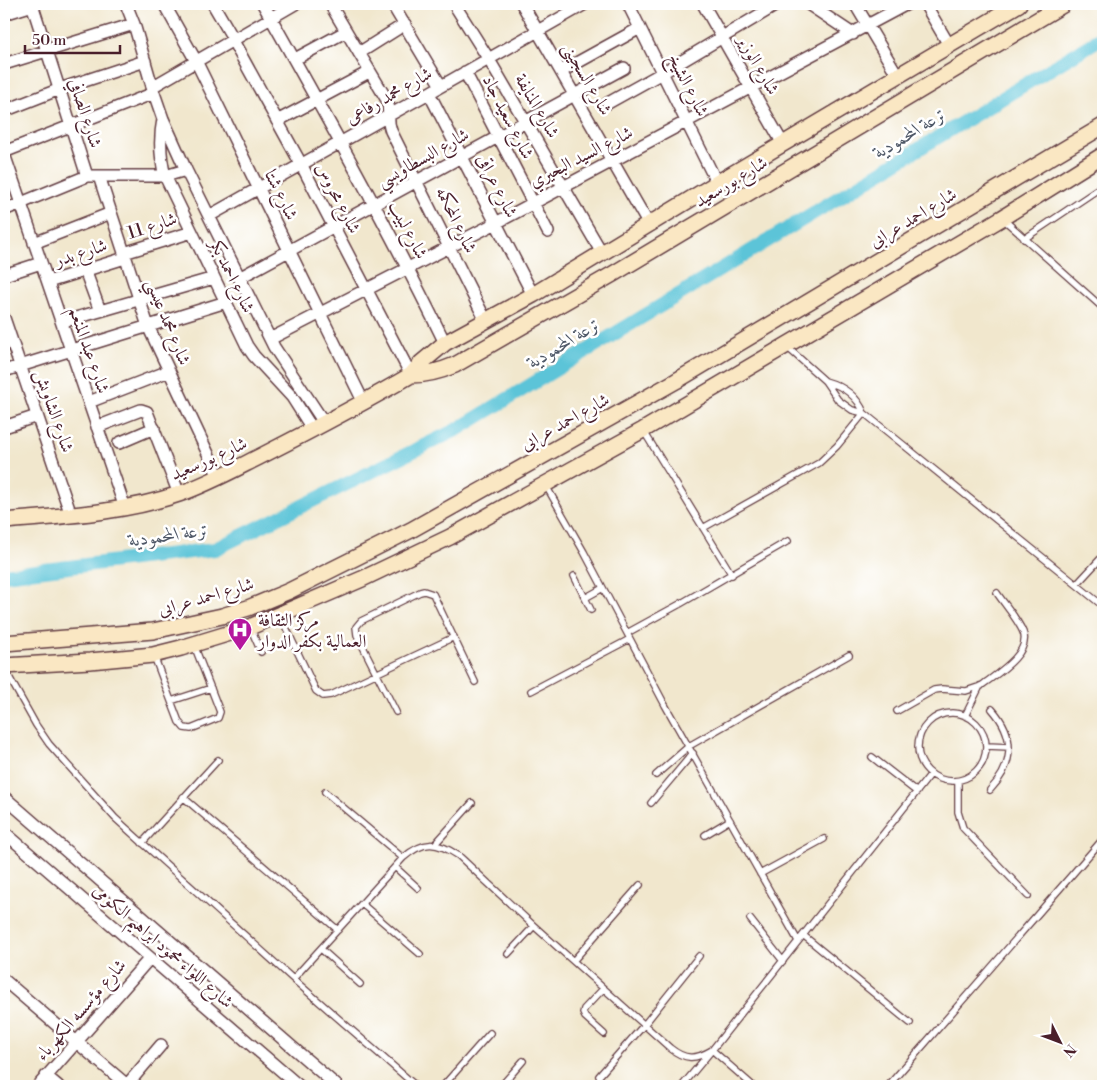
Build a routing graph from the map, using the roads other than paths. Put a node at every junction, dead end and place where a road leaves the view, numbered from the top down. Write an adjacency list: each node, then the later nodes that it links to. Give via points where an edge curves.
1 (33, 4): 22 (street); 35 (street, شارع الصافي)
2 (164, 4): 40 (street, شارع شتا)
3 (213, 4): 33 (street, شارع محروس)
4 (263, 4): 24 (street, شارع لبيب)
5 (295, 4): 24 (street)
6 (330, 4): 30 (street, شارع المحكمه)
7 (392, 4): 26 (street)
8 (454, 4): 37 (street, شارع المنايفة)
9 (522, 4): 29 (street, شارع السجينى)
10 (628, 4): 28 (street, شارع الشيخ)
11 (703, 4): 32 (street, شارع الوزير)
12 (754, 4): 23 (street)
13 (778, 4): 23 (street)
14 (808, 4): 31 (street)
15 (855, 4): 27 (street)
16 (907, 4): 27 (street, شارع السيد البحيري)
17 (925, 4): 34 (street)
18 (1019, 4): 34 (main road, شارع بورسعيد)
19 (1064, 4): 126 (main road, شارع بورسعيد, via 455,365 439,372)
20 (130, 5): 25 (street, شارع احمد بكر)
21 (579, 5): 29 (street, شارع محمد رفاعى)
22 (4, 14)
23 (760, 14): 32 (street)
24 (270, 17): 33 (street); 38 (street, شارع لبيب)
25 (134, 24): 35 (street); 39 (street, شارع احمد بكر)
26 (405, 24): 36 (street); 48 (street)
27 (868, 25): 31 (street, شارع السيد البحيري); 47 (street)
28 (640, 28): 43 (street); 46 (street, شارع الشيخ)
29 (538, 30): 37 (street, شارع محمد رفاعى); 43 (street, شارع السجينى)
30 (345, 32): 36 (street, شارع المحكمه); 38 (street)
31 (853, 34): 49 (street, شارع السيد البحيري)
32 (722, 37): 46 (street); 49 (street, شارع الوزير)
33 (233, 40): 40 (street); 59 (street, شارع محروس)
34 (950, 45): 47 (main road, شارع بورسعيد)
35 (47, 51): 41 (street); 50 (street, شارع الصافي)
36 (359, 53): 44 (street, شارع المحكمه)
37 (488, 58): 45 (street, شارع محمد رفاعى); 60 (street, شارع المنايفة)
38 (295, 59): 54 (street, شارع لبيب)
39 (145, 61): 50 (street); 51 (street, شارع احمد بكر)
40 (196, 61): 51 (street); 79 (street, شارع شتا)
41 (4, 64)
42 (624, 68): 53 (street, شارع البسطاويسي)
43 (562, 71): 53 (street, شارع السجينى)
44 (370, 72): 54 (street); 57 (street, شارع المحكمه, via 387,100)
45 (464, 72): 48 (street, شارع محمد رفاعى); 64 (street, شارع سعيد جاد)
46 (662, 73): 55 (street); 61 (street, شارع الشيخ)
47 (898, 76): 66 (main road, شارع بورسعيد)
48 (441, 86): 52 (street, شارع محمد رفاعى)
49 (751, 88): 61 (street, شارع السيد البحيري); 66 (street, شارع الوزير)
50 (60, 90): 56 (street); 62 (street, شارع الصافي)
51 (153, 90): 58 (street, شارع احمد بكر); 62 (street)
52 (430, 93): 57 (street, شارع محمد رفاعى); 69 (street, شارع عراقى)
53 (575, 94): 60 (street, شارع البسطاويسي); 70 (street, شارع السجينى)
54 (318, 101): 59 (street); 65 (street, شارع لبيب)
55 (608, 103)
56 (4, 111)
57 (388, 116): 65 (street, شارع محمد رفاعى); 75 (street, شارع المحكمه, via 391,131)
58 (163, 119): 72 (street, شارع احمد بكر); 74 (street, شارع احمد بكر, via 160,148)
59 (277, 121): 71 (street, شارع محروس)
60 (526, 122): 64 (street, شارع البسطاويسي); 78 (street, شارع المنايفة)
61 (687, 122): 70 (street, شارع السيد البحيري); 76 (street, شارع الشيخ)
62 (71, 126): 67 (street); 73 (street, شارع الصافي)
63 (1103, 126): 159 (main road, شارع احمد عرابى, via 676,382 411,530 289,591 222,616 153,631)
64 (498, 136): 69 (street, شارع البسطاويسي); 80 (street, شارع سعيد جاد)
65 (342, 142): 71 (street, شارع محمد رفاعى); 82 (street, شارع لبيب)
66 (783, 144): 76 (main road, شارع بورسعيد)
67 (4, 153): 81 (street, شارع عبد المنعم)
68 (1103, 155): 86 (main road)
69 (462, 157): 75 (street, شارع البسطاويسي); 87 (street, شارع عراقى)
70 (613, 161): 78 (street, شارع السيد البحيري); 88 (street, شارع السجينى)
71 (301, 164): 79 (street, شارع محمد رفاعى); 89 (street, شارع محروس)
72 (186, 170): 74 (street); 85 (street, شارع احمد بكر)
73 (93, 176): 74 (street); 81 (street); 84 (street, شارع محمد عيسي)
74 (165, 176): 90 (street, شارع احمد بكر)
75 (417, 182): 82 (street, شارع البسطاويسي); 94 (street, شارع المحكمه)
76 (717, 183): 88 (main road, شارع بورسعيد)
77 (1103, 186): 92 (lane)
78 (563, 187): 80 (street, شارع السيد البحيري); 96 (street, شارع المنايفة)
79 (258, 188): 85 (street, شارع محمد رفاعى); 95 (street, شارع شتا)
80 (532, 202): 87 (street, شارع السيد البحيري); 91 (street, شارع سعيد جاد)
81 (20, 203): 83 (street); 93 (street, شارع عبد المنعم)
82 (375, 205): 89 (street, شارع البسطاويسي); 99 (street, شارع لبيب)
83 (4, 210)
84 (111, 213): 93 (street); 97 (street, شارع محمد عيسي)
85 (209, 216): 103 (street, شارع احمد بكر)
86 (1002, 218): 92 (lane); 118 (main road)
87 (496, 223): 94 (street, شارع السيد البحيري); 106 (street, شارع عراقى)
88 (649, 224): 96 (main road, شارع بورسعيد)
89 (333, 226): 95 (street, شارع البسطاويسي); 105 (street, شارع محروس)
90 (192, 232): 97 (street, شارع 11); 102 (street, شارع احمد بكر)
91 (548, 232)
92 (1024, 238): 109 (lane)
93 (34, 244): 98 (street, شارع عبد المنعم)
94 (450, 246): 99 (street, شارع السيد البحيري); 113 (street, شارع المحكمه)
95 (289, 251): 103 (street, شارع البسطاويسي); 111 (street, شارع شتا)
96 (602, 253): 106 (main road, شارع بورسعيد)
97 (124, 255): 100 (street, شارع بدر); 107 (street, شارع محمد عيسي)
98 (41, 263): 101 (street); 104 (street, شارع عبد المنعم)
99 (408, 267): 105 (street, شارع السيد البحيري); 117 (street, شارع لبيب)
100 (85, 270): 104 (street, شارع بدر); 110 (street)
101 (4, 275)
102 (214, 278): 107 (street); 108 (street, شارع احمد بكر)
103 (239, 278): 116 (street, شارع احمد بكر)
104 (48, 282): 114 (street, شارع عبد المنعم)
105 (366, 289): 111 (street, شارع السيد البحيري); 126 (street, شارع محروس)
106 (532, 295): 113 (main road, شارع بورسعيد)
107 (139, 300): 110 (street); 115 (street, شارع محمد عيسي)
108 (226, 302): 115 (street); 120 (street, شارع احمد بكر, via 247,346)
109 (1103, 308)
110 (100, 311): 114 (street)
111 (319, 314): 116 (street, شارع السيد البحيري); 129 (street, شارع شتا)
112 (4, 318): 122 (street, شارع الشاويش)
113 (486, 321): 117 (main road, شارع بورسعيد)
114 (62, 322): 119 (street, شارع عبد المنعم)
115 (148, 326): 119 (street); 124 (street, شارع محمد عيسي)
116 (272, 343): 120 (street, شارع السيد البحيري); 121 (street, شارع احمد بكر)
117 (445, 344): 126 (main road, شارع بورسعيد)
118 (786, 346): 127 (lane); 136 (main road)
119 (71, 350): 122 (street); 128 (street, شارع عبد المنعم)
120 (258, 360): 125 (street, شارع احمد بكر)
121 (283, 361): 125 (street); 134 (street, شارع احمد بكر)
122 (20, 366): 123 (street); 131 (street, شارع الشاويش)
123 (4, 371)
124 (169, 371): 128 (street); 138 (street, شارع محمد عيسي)
125 (270, 372): 134 (street, شارع احمد بكر)
126 (411, 375): 129 (main road, شارع بورسعيد)
127 (825, 380): 130 (lane, via 850,393); 130 (lane, via 847,407)
128 (89, 402): 133 (street, شارع عبد المنعم)
129 (364, 403): 134 (main road, شارع بورسعيد)
130 (864, 413): 144 (lane, via 819,463); 149 (lane)
131 (37, 416): 132 (street); 142 (street, شارع الشاويش)
132 (4, 427)
133 (98, 427): 135 (street, via 141,410 147,412); 141 (street, شارع عبد المنعم)
134 (319, 427): 138 (main road, شارع بورسعيد)
135 (154, 428): 137 (street); 140 (street)
136 (643, 430): 139 (main road); 144 (lane)
137 (119, 442)
138 (219, 477): 140 (main road, شارع بورسعيد)
139 (546, 484): 150 (lane); 155 (main road, via 410,557)
140 (179, 494): 141 (main road, شارع بورسعيد)
141 (125, 508): 142 (main road, شارع بورسعيد)
142 (71, 515): 143 (main road, شارع بورسعيد)
143 (4, 521)
144 (704, 528): 147 (lane)
145 (788, 542): 147 (lane)
146 (1103, 556): 149 (lane)
147 (732, 575): 157 (lane)
148 (574, 576): 152 (lane)
149 (1077, 584): 153 (lane)
150 (603, 588): 152 (lane); 157 (lane)
151 (997, 593): 167 (lane, via 1022,632 1024,643 1015,658)
152 (585, 598): 154 (lane)
153 (1103, 606)
154 (591, 610)
155 (280, 615): 156 (main road); 165 (lane, via 319,694 331,695)
156 (250, 627): 160 (main road); 161 (lane)
157 (629, 636): 169 (lane); 175 (lane)
158 (454, 637): 165 (lane); 165 (lane, via 433,594 420,592 361,621 356,627); 166 (lane)
159 (4, 643)
160 (194, 644): 162 (main road); 168 (lane)
161 (261, 652)
162 (153, 654): 164 (main road); 170 (lane)
163 (849, 655): 175 (lane)
164 (4, 667): 196 (lane, via 49,744 115,818)
165 (376, 674): 173 (lane)
166 (475, 682)
167 (980, 686): 172 (lane, via 966,691 934,690); 174 (lane)
168 (211, 688): 170 (lane); 170 (lane, via 219,717 191,729 181,726)
169 (531, 691)
170 (171, 701)
171 (992, 709): 177 (lane, via 1004,726)
172 (897, 711)
173 (396, 712)
174 (965, 716): 176 (lane, via 983,731); 182 (lane, via 944,713 930,720 920,733 917,748 921,763)
175 (689, 746): 178 (lane); 181 (lane)
176 (987, 746): 177 (lane); 183 (lane, via 979,770)
177 (1009, 747): 184 (lane, via 1004,771)
178 (693, 754): 189 (lane); 191 (lane)
179 (872, 757): 186 (lane)
180 (218, 760): 188 (lane)
181 (656, 775)
182 (930, 775): 183 (lane, via 943,781); 186 (lane)
183 (958, 782): 203 (lane, via 958,812 963,828)
184 (990, 790)
185 (325, 792): 198 (lane)
186 (917, 792): 208 (lane)
187 (4, 797): 236 (street)
188 (183, 798): 196 (lane); 207 (lane)
189 (651, 803)
190 (472, 804): 197 (lane)
191 (730, 820): 193 (lane); 200 (lane)
192 (4, 832): 214 (street, شارع اللواء محمود ابراهيم الكومى)
193 (705, 835)
194 (824, 838): 200 (lane)
195 (1103, 839): 241 (lane)
196 (142, 842): 217 (lane)
197 (435, 844): 198 (lane, via 422,846); 206 (lane, via 459,856)
198 (403, 858): 199 (lane)
199 (395, 867): 202 (lane); 204 (lane)
200 (760, 874): 209 (lane)
201 (640, 884): 215 (lane)
202 (418, 888)
203 (1028, 896)
204 (362, 904): 207 (lane); 211 (lane)
205 (750, 919): 216 (lane)
206 (534, 926): 212 (lane); 215 (lane)
207 (338, 930): 210 (lane)
208 (803, 935): 209 (lane); 221 (lane)
209 (798, 942): 216 (lane)
210 (321, 949): 217 (lane); 219 (lane)
211 (420, 954)
212 (508, 954)
213 (699, 956): 222 (lane)
214 (150, 958): 225 (street, شارع مؤسسه الكهرباء); 235 (street, شارع اللواء محمود ابراهيم الكومى)
215 (573, 961): 220 (lane)
216 (783, 961): 227 (lane)
217 (294, 979): 237 (lane)
218 (4, 980): 225 (street)
219 (360, 984)
220 (604, 989): 222 (lane); 224 (lane, via 583,1014)
221 (910, 1023)
222 (644, 1026): 227 (lane, via 679,1055 690,1058); 230 (lane)
223 (490, 1033): 238 (lane)
224 (604, 1034)
225 (76, 1042): 229 (street, شارع مؤسسه الكهرباء); 234 (street)
226 (161, 1045): 234 (street)
227 (712, 1050): 231 (lane); 240 (lane)
228 (523, 1061): 239 (lane)
229 (46, 1076): 232 (street, شارع مؤسسه الكهرباء); 233 (street)
230 (599, 1076)
231 (752, 1084)
232 (38, 1086)
233 (58, 1086)
234 (127, 1086)
235 (298, 1086)
236 (337, 1086)
237 (416, 1086)
238 (443, 1086)
239 (500, 1086)
240 (682, 1086)
241 (888, 1086)

